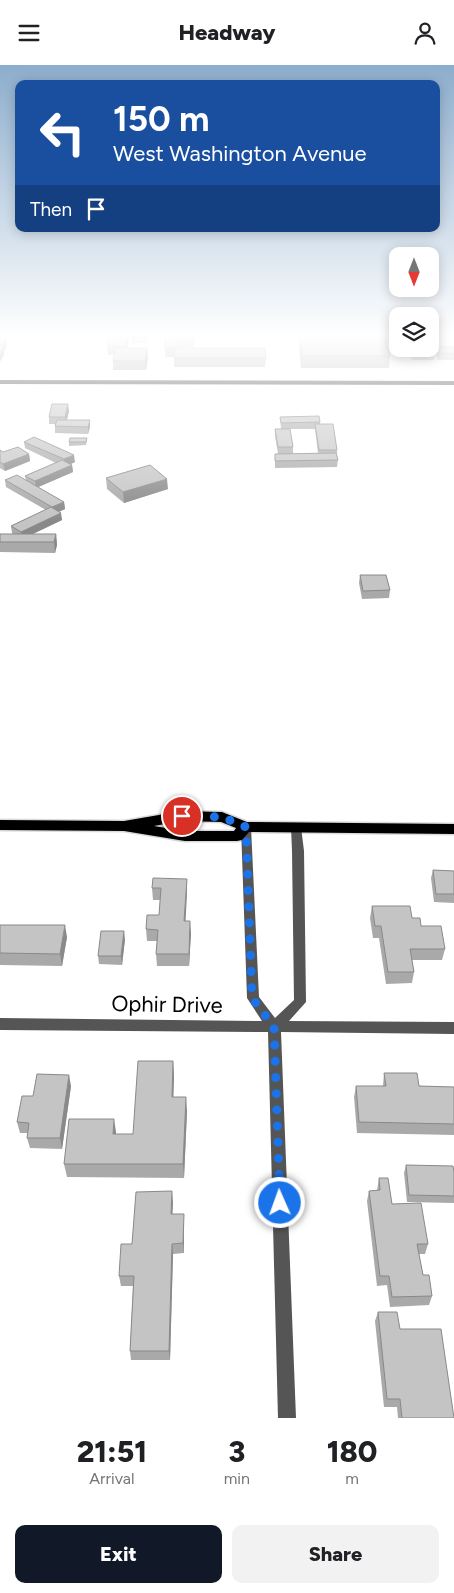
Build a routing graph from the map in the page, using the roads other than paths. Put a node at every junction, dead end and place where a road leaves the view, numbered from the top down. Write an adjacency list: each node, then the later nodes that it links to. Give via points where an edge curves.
1 (0, 825): 2 (main road)
2 (124, 826): 3 (main road, via 182,816 222,817); 3 (main road, via 185,836 237,836)
3 (246, 827): 4 (main road); 7 (street, via 252,998)
4 (296, 827): 5 (main road); 7 (street, via 300,1002)
5 (454, 829)
6 (0, 1024): 7 (street, Ophir Drive)
7 (274, 1027): 8 (street, Ophir Drive); 9 (street)
8 (454, 1028)
9 (287, 1418)

